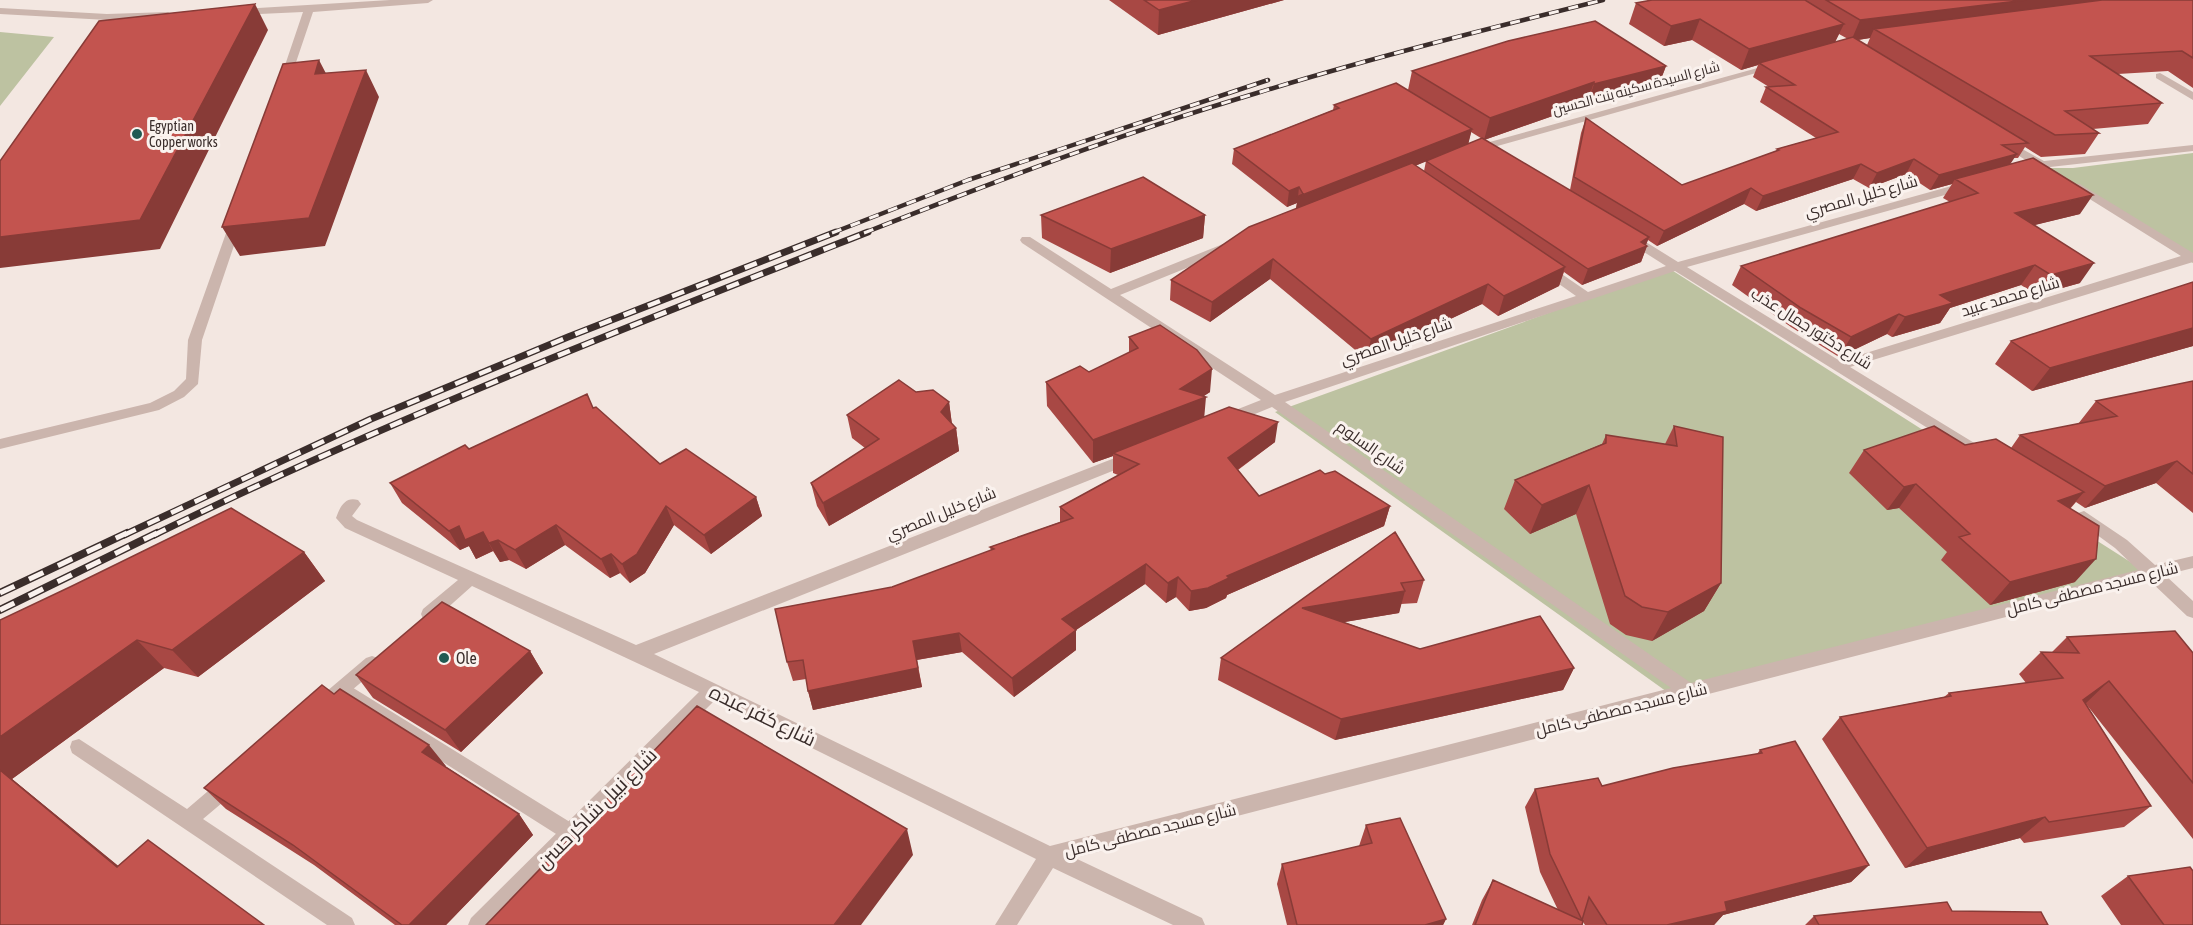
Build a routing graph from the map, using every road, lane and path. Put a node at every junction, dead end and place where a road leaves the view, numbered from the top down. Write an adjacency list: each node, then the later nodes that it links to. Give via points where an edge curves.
1 (428, 0): 2 (street)
2 (309, 9): 4 (street); 9 (street)
3 (0, 11): 5 (street, via 107,17)
4 (226, 13)
5 (178, 14)
6 (1791, 62): 11 (street, شارع السيدة سكينه بنت الحسين)
7 (2160, 76): 8 (street)
8 (2193, 96)
9 (279, 98)
10 (1990, 134): 15 (street)
11 (1478, 143): 13 (street, شارع السيدة سكينه بنت الحسين); 14 (street)
12 (2193, 148): 15 (street)
13 (1461, 154)
14 (1502, 158)
15 (2041, 165): 16 (street); 22 (street)
16 (2007, 174)
17 (1984, 181): 24 (street, شارع خليل المصري)
18 (241, 208): 30 (street, via 195,340 193,381 179,394 154,407)
19 (1619, 230): 24 (street, شارع دكتور جمال عذب)
20 (1026, 240): 25 (street, شارع السلوم)
21 (1243, 241): 25 (street)
22 (2192, 258): 27 (street, شارع محمد عبيد)
23 (1536, 262): 26 (street)
24 (1677, 266): 26 (street, شارع خليل المصري); 27 (street, شارع دكتور جمال عذب)
25 (1111, 294): 28 (street, شارع السلوم)
26 (1585, 296): 28 (street, شارع خليل المصري)
27 (1839, 366): 32 (street, شارع دكتور جمال عذب)
28 (1273, 401): 29 (street, شارع خليل المصري); 44 (street, شارع السلوم)
29 (1218, 423)
30 (0, 444)
31 (1142, 453): 41 (street, شارع خليل المصري)
32 (2000, 465)
33 (353, 504): 37 (street, شارع كفر عبده, via 344,518 351,524)
34 (2070, 509): 36 (street)
35 (2193, 562): 36 (street, شارع مسجد مصطفى كامل)
36 (2153, 572): 38 (street); 44 (street, شارع مسجد مصطفى كامل)
37 (472, 577): 39 (street); 41 (street, شارع كفر عبده)
38 (2193, 610)
39 (420, 622)
40 (385, 651): 42 (street)
41 (636, 653): 43 (street, شارع كفر عبده)
42 (342, 689): 45 (street); 49 (street)
43 (713, 690): 49 (street, شارع نبيل شاكر حسن); 50 (street, شارع كفر عبده)
44 (1690, 692): 50 (street, شارع مسجد مصطفى كامل)
45 (315, 712)
46 (79, 747): 48 (street)
47 (242, 774): 48 (street)
48 (188, 820): 51 (street)
49 (571, 833): 52 (street, شارع نبيل شاكر حسن)
50 (1049, 856): 53 (street); 54 (street, شارع كفر عبده)
51 (345, 925)
52 (478, 925)
53 (1005, 925)
54 (1195, 925)

